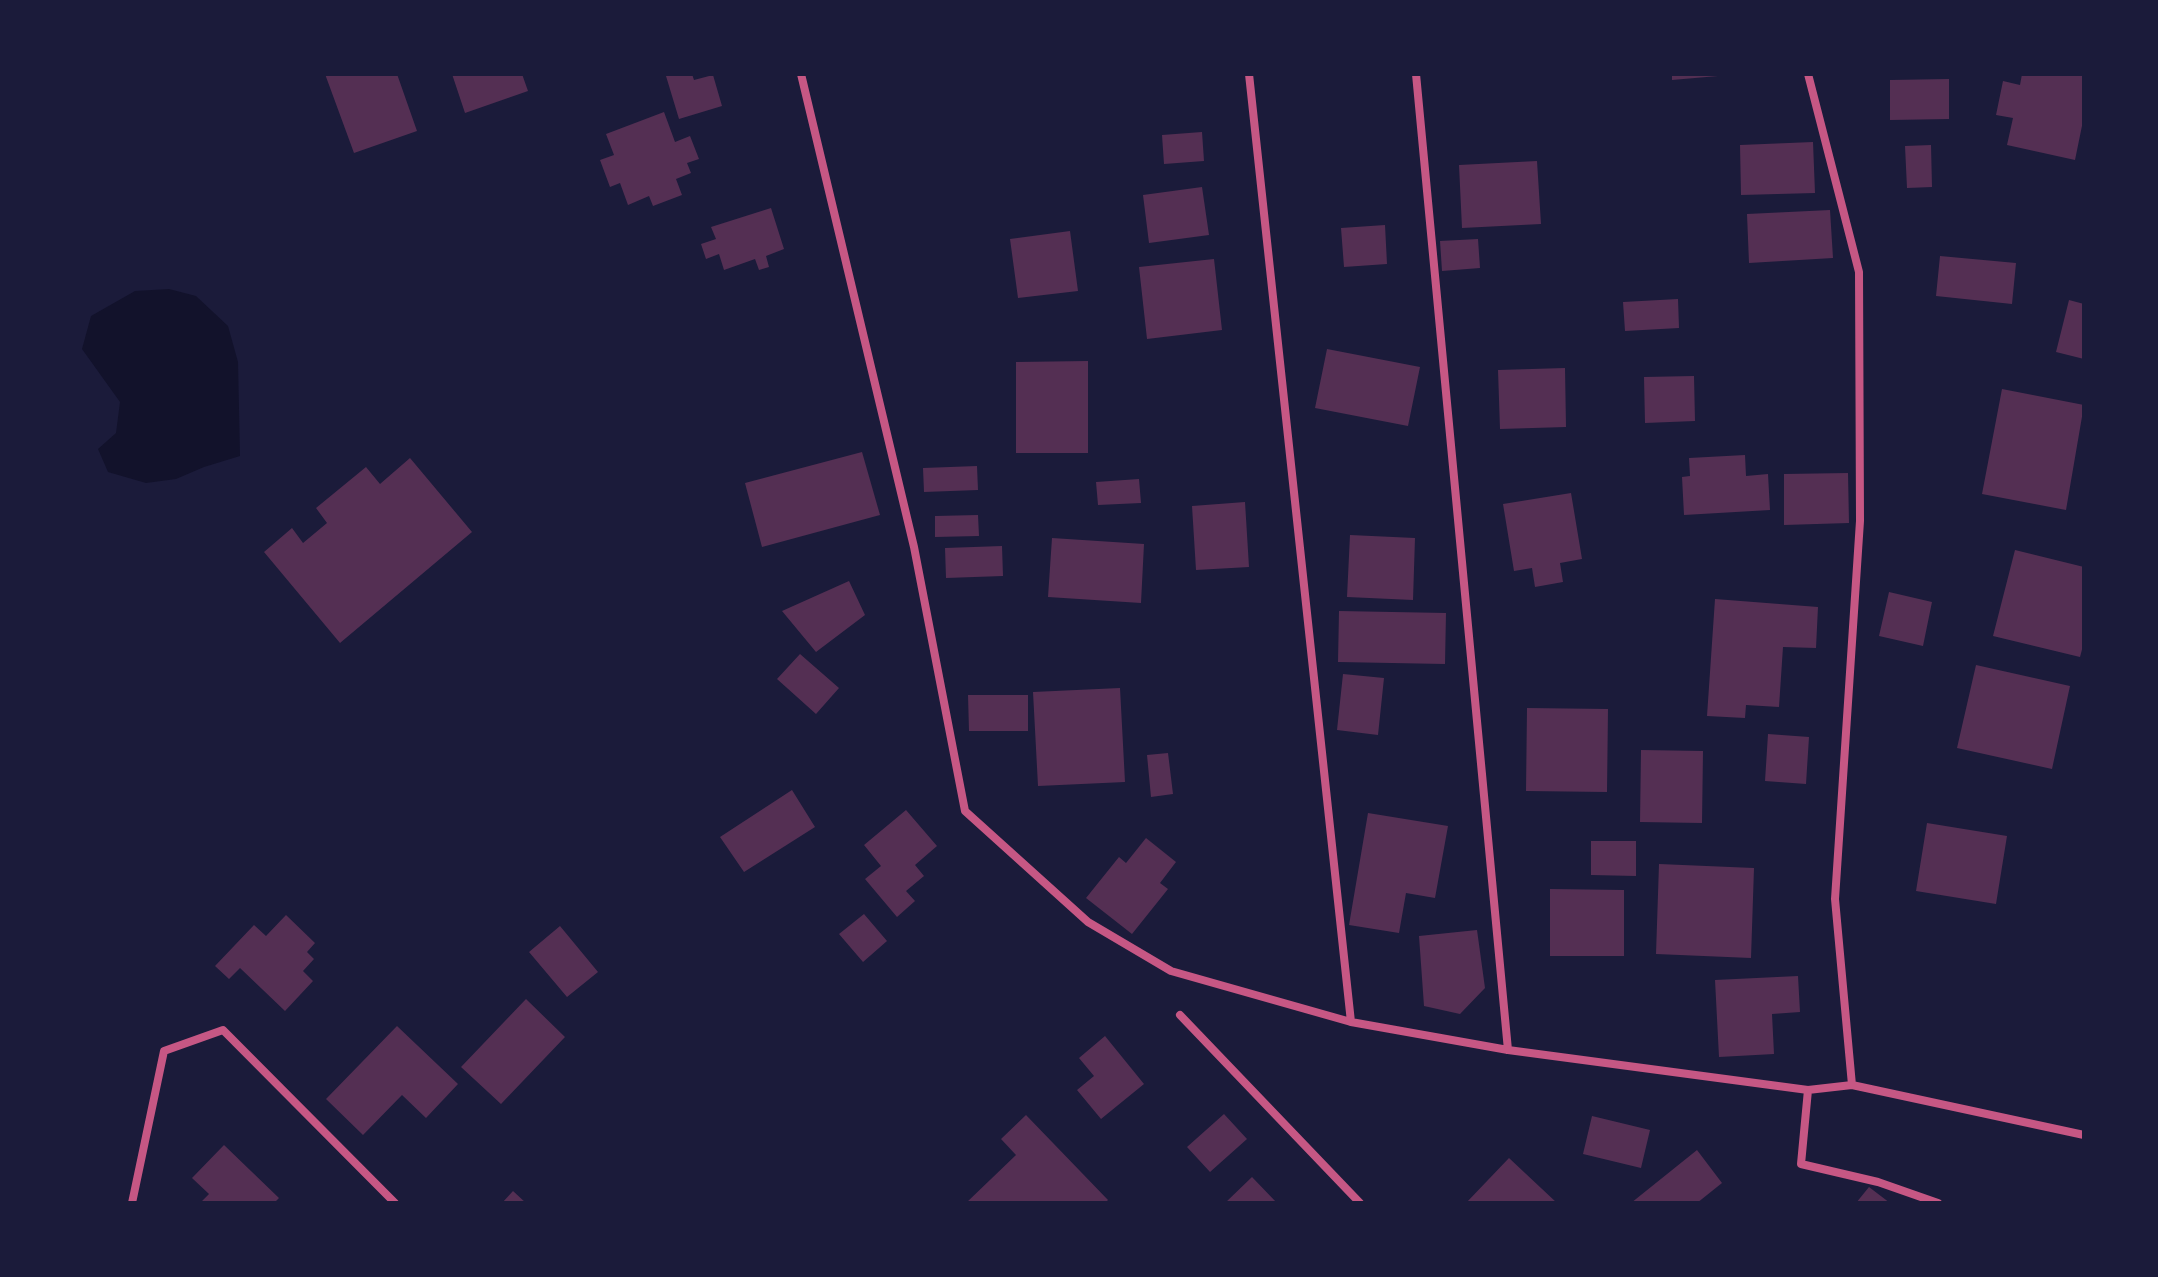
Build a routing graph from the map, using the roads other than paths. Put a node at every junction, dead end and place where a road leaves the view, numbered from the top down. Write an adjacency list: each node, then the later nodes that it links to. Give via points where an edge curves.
1 (801, 74): 6 (street, via 914,547 965,811 1088,922 1171,971)
2 (1249, 74): 6 (street)
3 (1416, 74): 7 (street)
4 (1808, 74): 8 (street, via 1859,272 1860,521 1835,899)
5 (1180, 1015): 13 (street)
6 (1351, 1022): 7 (street)
7 (1508, 1050): 9 (street)
8 (1852, 1085): 9 (street); 10 (street)
9 (1808, 1090): 14 (street, via 1801,1164)
10 (2084, 1135)
11 (132, 1203): 12 (street, via 164,1051 223,1030)
12 (395, 1203)
13 (1360, 1203)
14 (1938, 1203)

